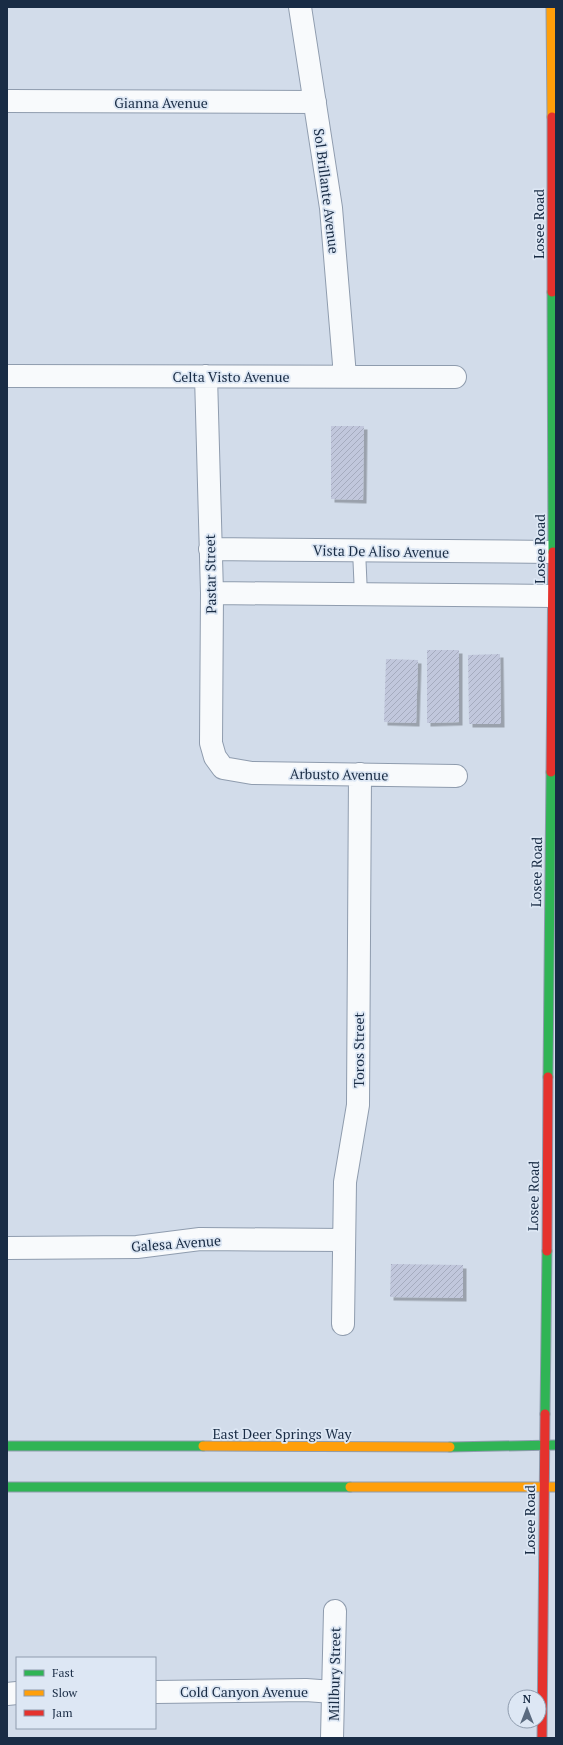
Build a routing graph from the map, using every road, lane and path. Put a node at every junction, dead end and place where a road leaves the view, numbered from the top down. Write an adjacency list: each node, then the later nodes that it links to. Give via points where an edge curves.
1 (300, 7): 4 (street, Sol Brillante Avenue)
2 (551, 7): 11 (main road, Losee Road, via 551,380)
3 (7, 101): 4 (street, Gianna Avenue)
4 (315, 102): 7 (street, Sol Brillante Avenue, via 331,208)
5 (7, 376): 6 (street, Celta Visto Avenue)
6 (206, 376): 7 (street, Celta Visto Avenue); 9 (street, Pastar Street)
7 (345, 376): 8 (street, Celta Visto Avenue)
8 (455, 377)
9 (210, 549): 10 (street, Vista De Aliso Avenue); 12 (street, Pastar Street)
10 (360, 550): 11 (street, Vista De Aliso Avenue); 13 (lane)
11 (554, 554): 14 (main road, Losee Road)
12 (212, 593): 13 (street); 15 (street, Pastar Street, via 210,743)
13 (361, 595): 14 (street)
14 (553, 596): 21 (main road, Losee Road)
15 (223, 768): 16 (street, Arbusto Avenue, via 252,774)
16 (360, 774): 17 (street, Arbusto Avenue); 18 (street, Toros Street, via 358,1105 345,1182)
17 (456, 776)
18 (344, 1240): 19 (street, Galesa Avenue, via 200,1239 138,1247); 20 (street, Toros Street)
19 (7, 1248)
20 (343, 1324)
21 (544, 1445): 22 (main road, East Deer Springs Way); 23 (main road, East Deer Springs Way); 25 (main road, Losee Road)
22 (556, 1445)
23 (7, 1446)
24 (7, 1487): 25 (main road)
25 (543, 1487): 26 (main road); 31 (main road, Losee Road)
26 (556, 1487)
27 (335, 1611): 29 (street, Millbury Street)
28 (156, 1692): 29 (street, Cold Canyon Avenue)
29 (333, 1692): 30 (street, Millbury Street)
30 (332, 1738)
31 (542, 1738)

